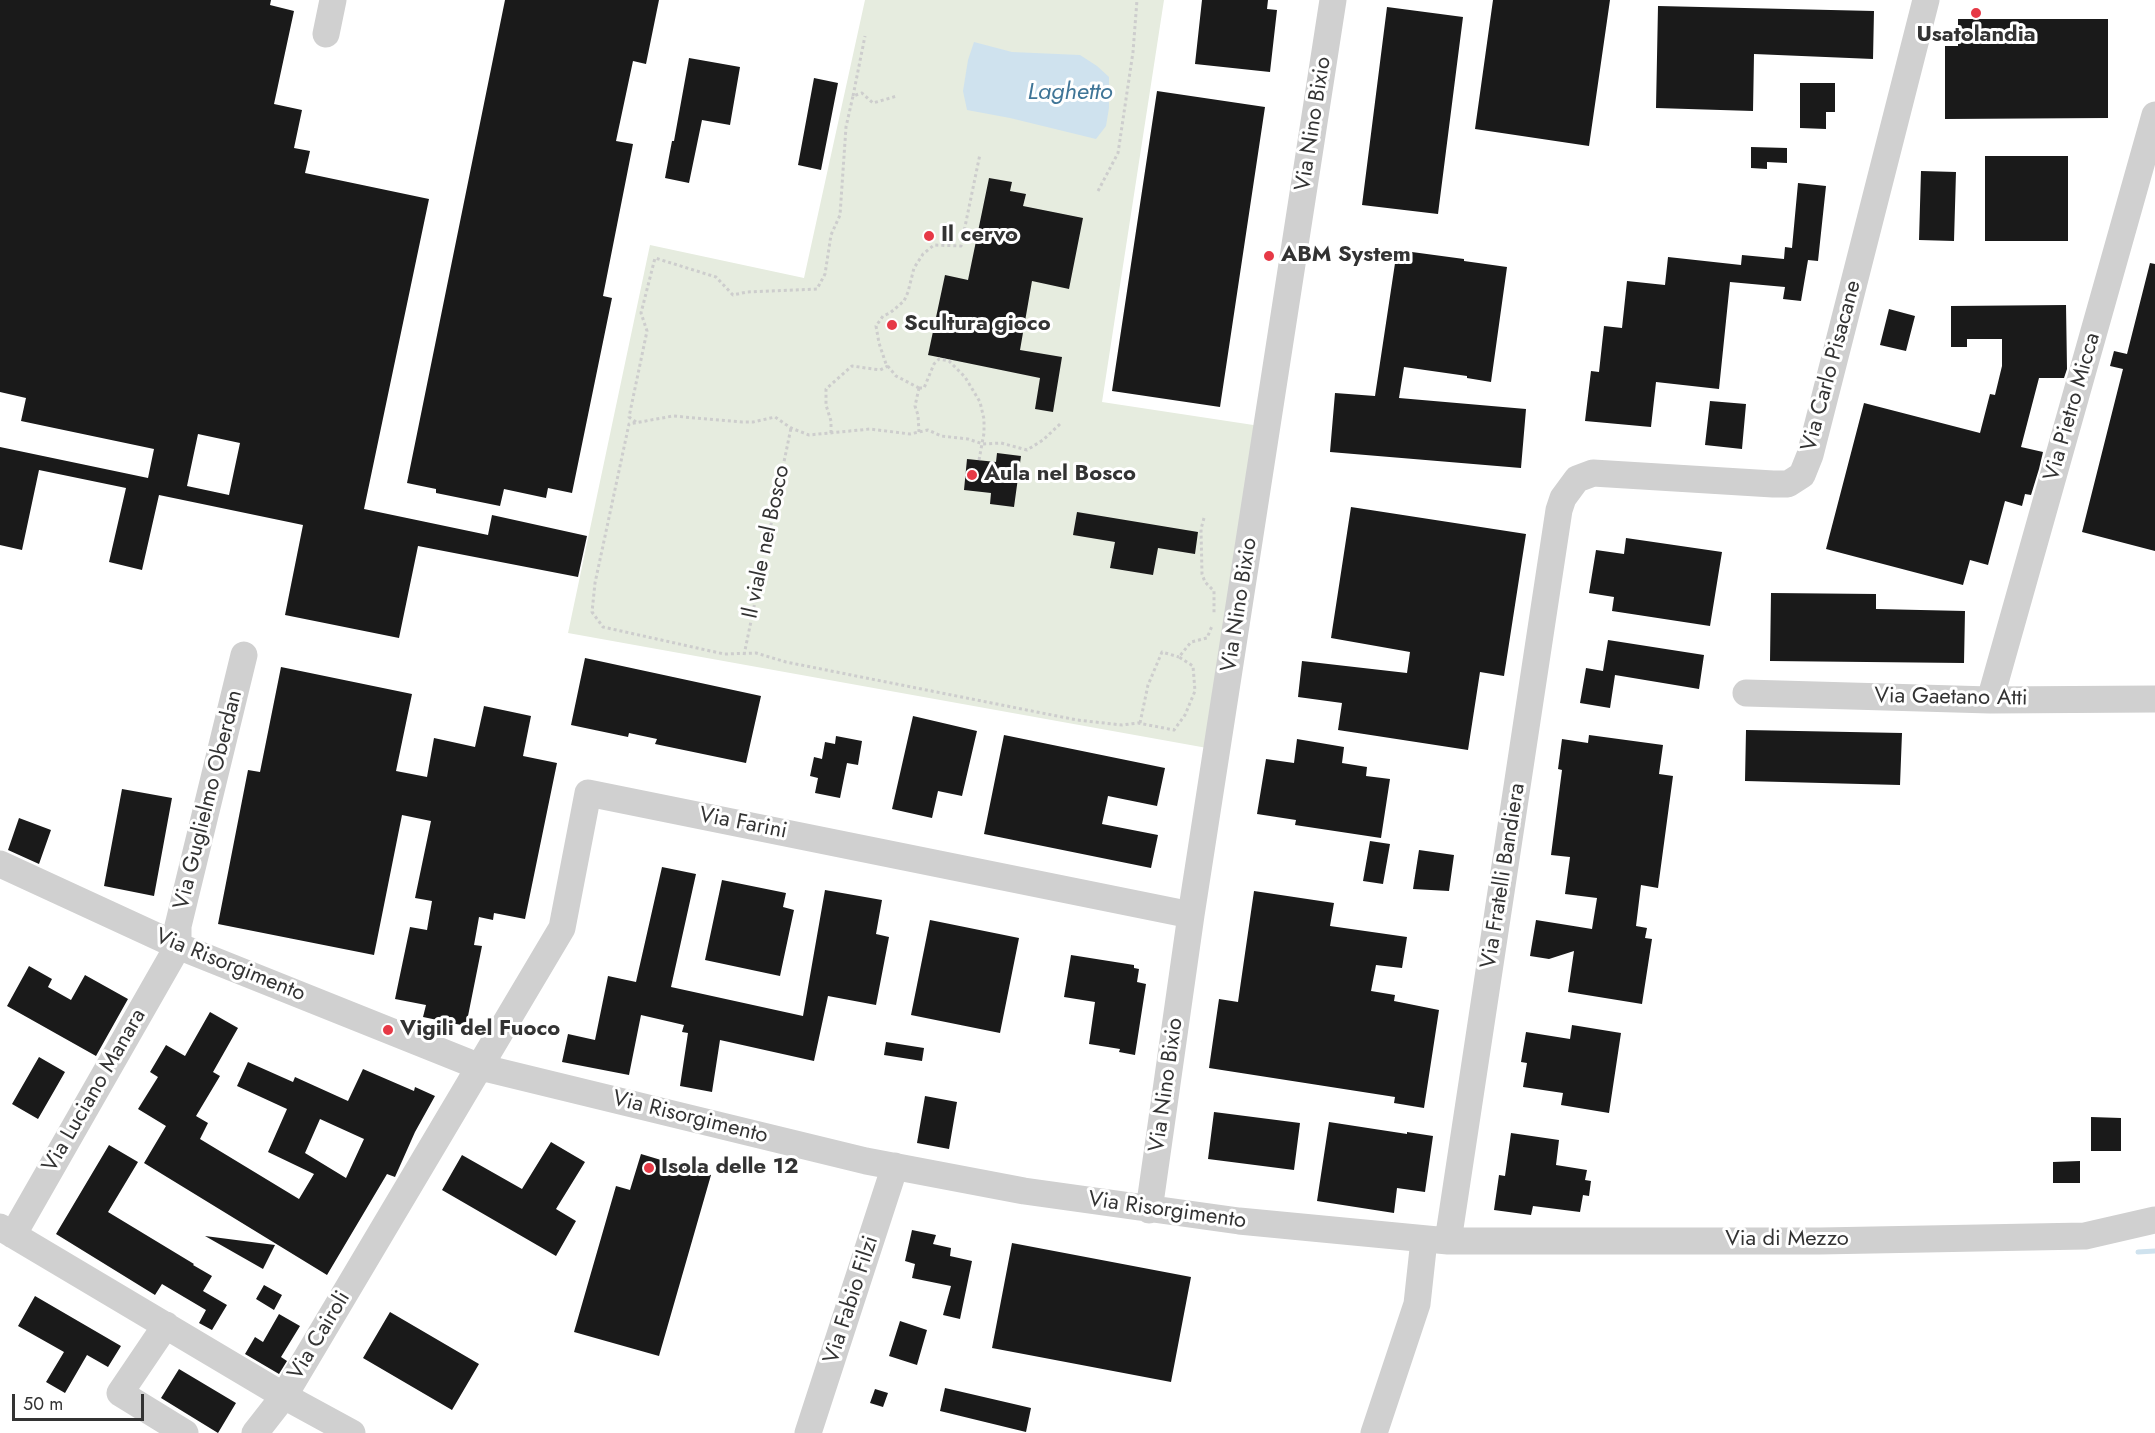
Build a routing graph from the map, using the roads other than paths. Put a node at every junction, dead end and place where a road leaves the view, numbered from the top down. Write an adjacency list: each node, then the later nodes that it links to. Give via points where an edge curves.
1 (333, 0): 4 (street)
2 (1333, 0): 12 (street, Via Nino Bixio)
3 (1926, 0): 6 (street, Via Carlo Pisacane, via 1802,475 1788,483 1773,484 1593,472 1577,479)
4 (326, 34)
5 (2155, 115): 10 (street, Via Pietro Micca)
6 (1559, 510): 19 (street, Via Fratelli Bandiera)
7 (244, 655): 13 (street, Via Guglielmo Oberdan, via 178,926)
8 (1746, 693): 10 (street, Via Gaetano Atti)
9 (2155, 699): 10 (street, Via Gaetano Atti)
10 (1990, 700)
11 (0, 864): 13 (street, Via Risorgimento)
12 (1191, 915): 14 (street, Via Farini, via 588,793 561,928); 16 (street, Via Nino Bixio)
13 (178, 946): 14 (street, Via Risorgimento); 18 (street, Via Luciano Manara)
14 (480, 1067): 15 (street, Via Risorgimento); 21 (street, Via Cairoli)
15 (895, 1167): 16 (street, Via Risorgimento); 25 (street, Via Fabio Filzi)
16 (1149, 1210): 19 (street, Via Risorgimento)
17 (2155, 1220): 19 (street, Via di Mezzo, via 2085,1236 1820,1241)
18 (7, 1231): 20 (street, Via Cairoli)
19 (1430, 1240): 26 (street, Via Fratelli Bandiera, via 1417,1304)
20 (166, 1325): 21 (street, Via Cairoli); 22 (street, via 120,1392)
21 (284, 1396): 23 (street); 24 (street)
22 (185, 1433)
23 (255, 1433)
24 (352, 1433)
25 (808, 1433)
26 (1374, 1433)

